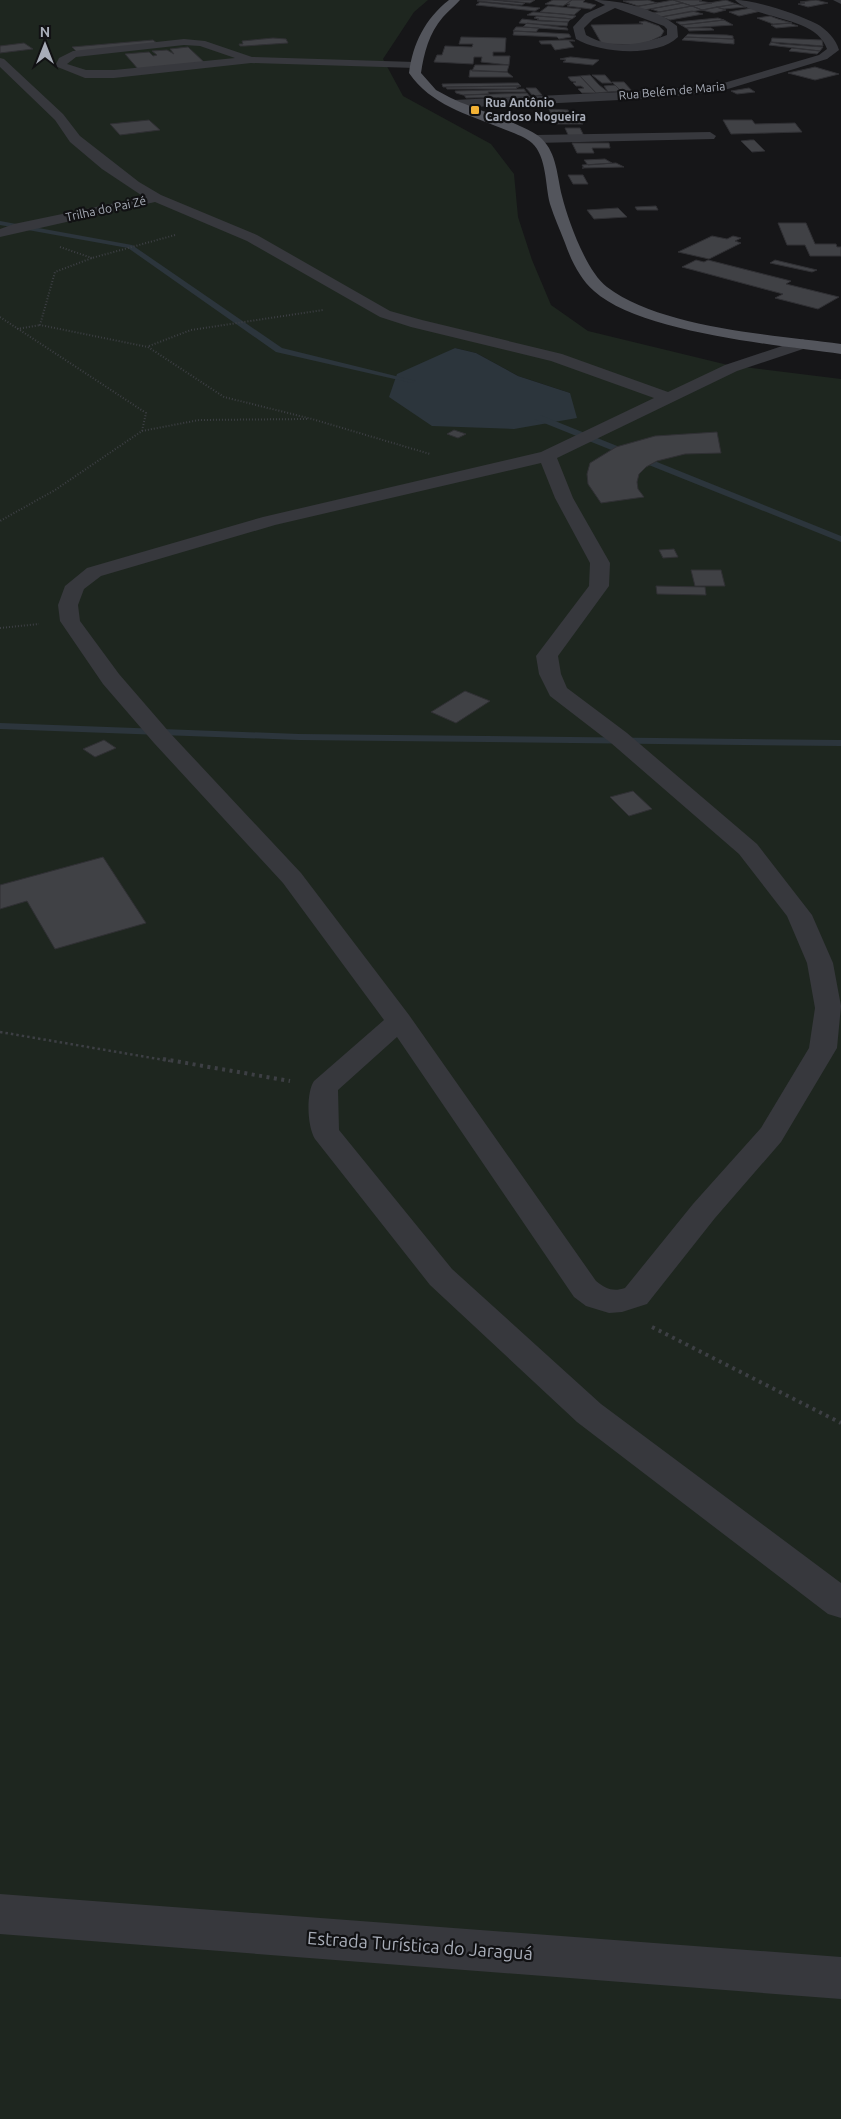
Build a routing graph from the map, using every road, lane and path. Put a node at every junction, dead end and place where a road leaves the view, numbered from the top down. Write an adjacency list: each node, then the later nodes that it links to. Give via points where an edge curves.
1 (455, 0): 7 (main road, via 434,18)
2 (599, 0): 4 (street)
3 (740, 0): 8 (street, Rua Belém de Maria, via 813,26 822,32 833,50 823,57 718,88)
4 (614, 5): 4 (street, via 583,19 578,31 586,42 600,47 631,49 672,38 673,28 667,23)
5 (251, 60): 5 (street, via 201,43 184,42 73,54 63,60 61,66 85,74 114,74); 7 (street)
6 (0, 61): 11 (street, Trilha do Pai Zé, via 59,117 75,139 106,166)
7 (416, 65): 8 (main road, via 418,81)
8 (454, 104): 10 (main road)
9 (710, 136): 10 (street)
10 (535, 139): 18 (main road, via 542,148 556,203 585,272 600,289 622,303 659,317)
11 (156, 198): 12 (street); 13 (street, Trilha do Pai Zé, via 120,208 28,224)
12 (217, 223): 14 (street, via 285,255); 16 (path, via 92,258 55,272)
13 (0, 234)
14 (366, 304): 19 (path, via 192,330); 21 (street, via 417,324 556,356)
15 (0, 317): 17 (path)
16 (40, 325): 17 (path); 19 (path)
17 (17, 329): 23 (path, via 146,413)
18 (803, 344): 20 (main road); 21 (street, via 731,368)
19 (148, 346): 22 (path, via 224,397)
20 (841, 349)
21 (670, 398): 24 (street)
22 (312, 419): 23 (path, via 200,420); 25 (path)
23 (142, 431): 26 (path, via 55,490)
24 (547, 456): 25 (street); 32 (street, via 564,498 600,563 599,586 547,656 550,674 558,691 619,738 748,849 799,915 820,963 828,1008 823,1048 771,1135 704,1211 636,1296 623,1302)
25 (486, 470): 27 (street, via 270,521 94,572 75,586 68,606)
26 (0, 521)
27 (70, 621): 28 (path); 29 (street, via 110,679 292,878)
28 (0, 628)
29 (400, 1022): 31 (street); 32 (street, via 585,1289)
30 (0, 1032): 31 (path)
31 (324, 1087): 34 (street, via 325,1132 441,1277 589,1413)
32 (605, 1303): 33 (path)
33 (841, 1423)
34 (841, 1603)
35 (0, 1914): 36 (street, Estrada Turística do Jaraguá)
36 (841, 1978)

